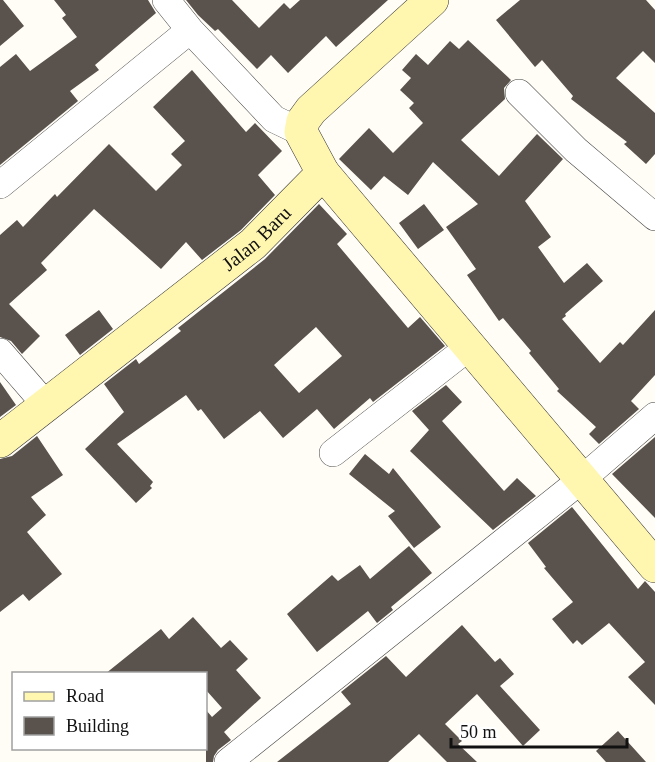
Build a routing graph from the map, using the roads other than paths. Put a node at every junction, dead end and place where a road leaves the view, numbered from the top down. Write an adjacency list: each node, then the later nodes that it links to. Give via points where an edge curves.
1 (166, 0): 3 (street)
2 (432, 0): 5 (street, via 311,110)
3 (190, 30): 5 (street, via 274,119); 7 (street)
4 (519, 93): 8 (street, via 576,150)
5 (301, 132): 6 (street)
6 (323, 173): 9 (street); 11 (street, Jalan Baru, via 253,244)
7 (0, 184)
8 (655, 217)
9 (469, 347): 14 (street); 15 (street)
10 (0, 352): 11 (street)
11 (46, 405): 13 (street, Jalan Baru)
12 (655, 416): 15 (street)
13 (0, 441)
14 (333, 453)
15 (581, 480): 16 (street); 17 (street)
16 (655, 566)
17 (228, 762)

